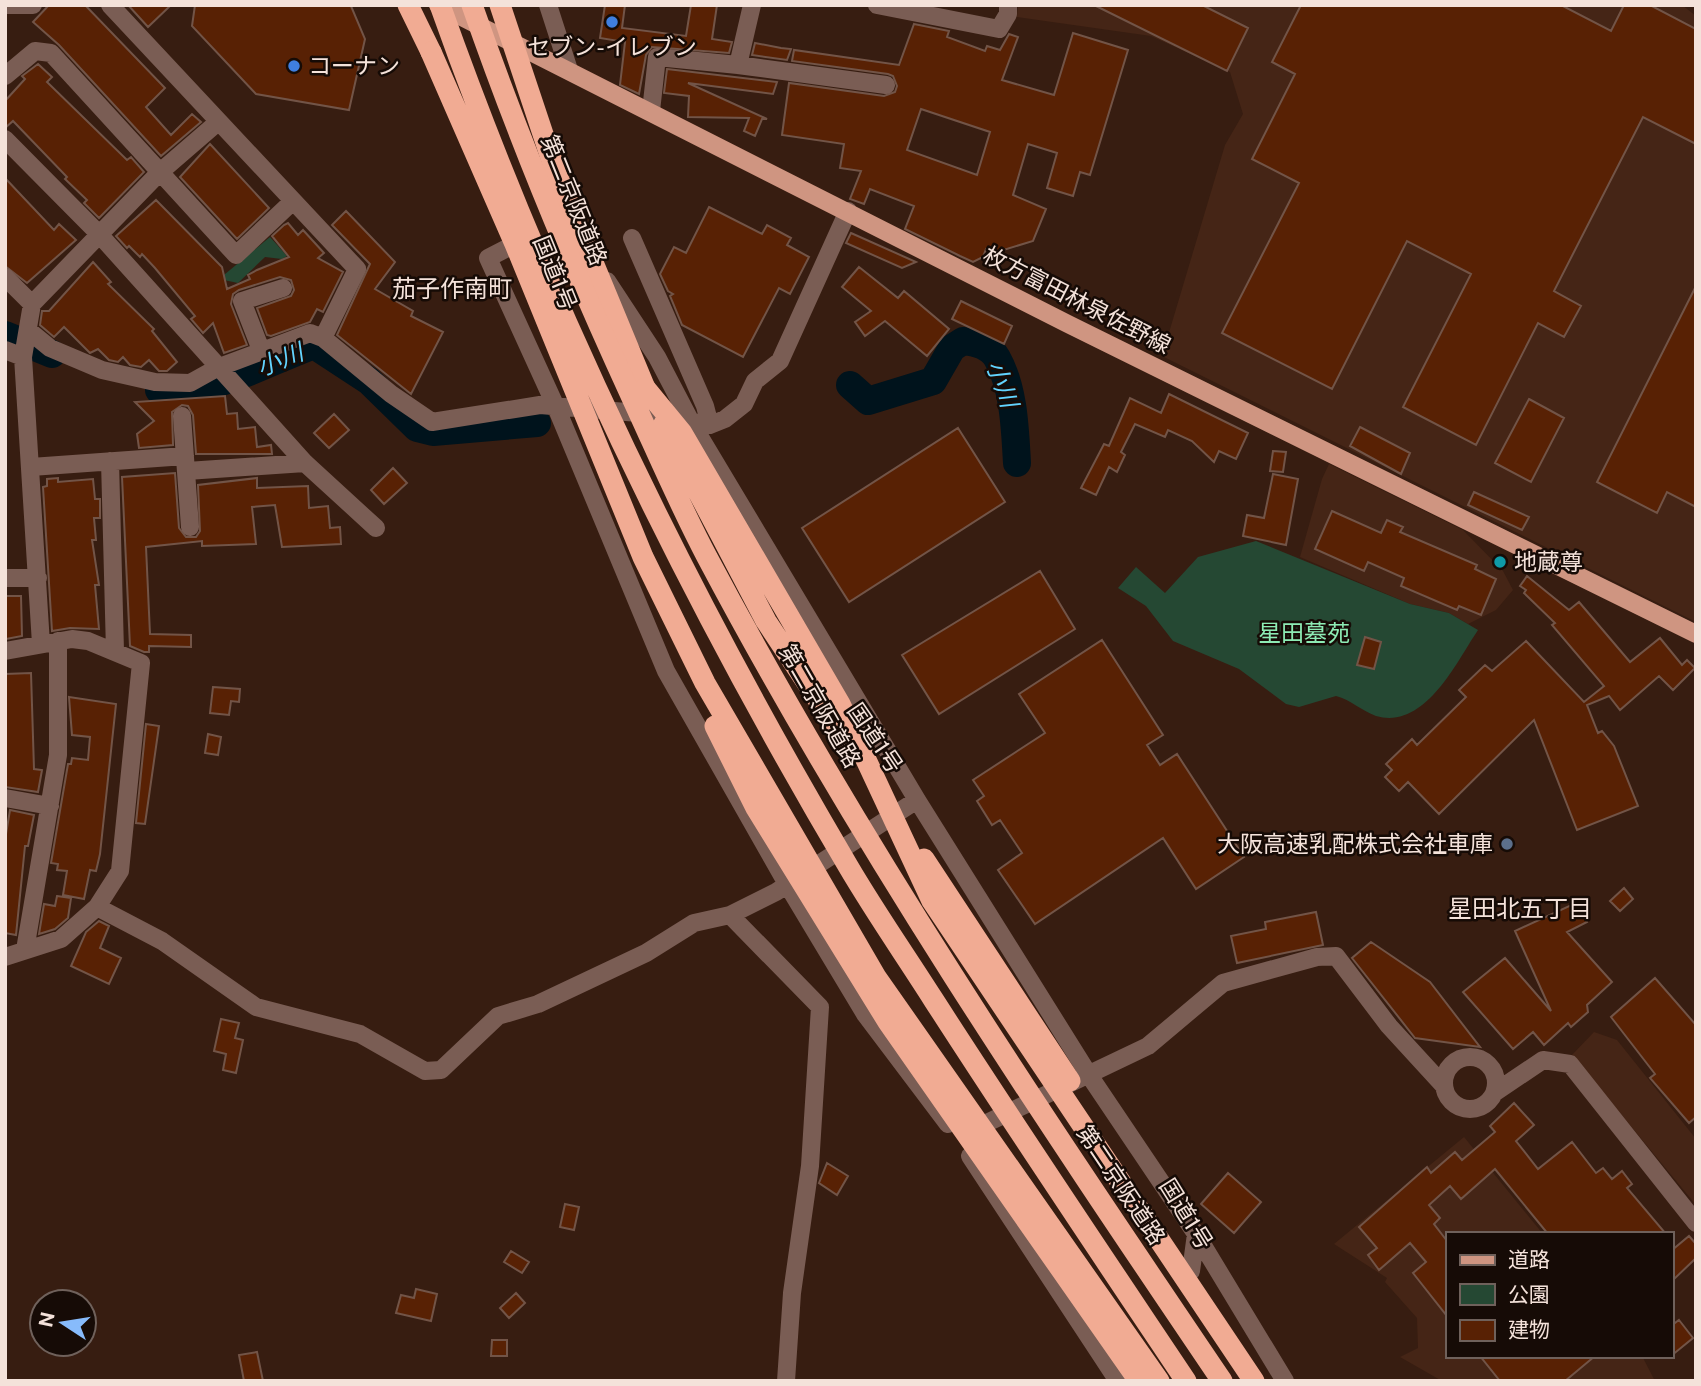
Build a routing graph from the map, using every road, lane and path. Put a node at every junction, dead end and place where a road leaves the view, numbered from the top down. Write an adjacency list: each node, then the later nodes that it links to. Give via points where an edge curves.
1 (5, 5): 2 (street)
2 (33, 5)
3 (110, 5): 18 (street)
4 (408, 5): 25 (highway, 国道1号, bridge)
5 (439, 5): 12 (main road, 枚方富田林泉佐野線); 72 (highway, bridge, via 541,271 681,568 850,870)
6 (472, 5): 73 (highway, 第二京阪道路, bridge, via 568,259 718,578 876,857 990,1036)
7 (500, 5): 12 (highway, 国道1号)
8 (548, 5): 14 (street)
9 (752, 5): 13 (street)
10 (877, 5): 11 (street, via 999,29 1008,15)
11 (1008, 5)
12 (510, 40): 14 (main road, 枚方富田林泉佐野線); 26 (highway, 国道1号, via 556,173)
13 (738, 65): 16 (street); 17 (street, via 657,57)
14 (569, 70): 17 (main road, 枚方富田林泉佐野線)
15 (5, 76): 20 (street, via 35,51 51,53)
16 (886, 85)
17 (651, 111): 22 (main road, 枚方富田林泉佐野線)
18 (218, 122): 20 (street); 21 (street)
19 (5, 139): 23 (street)
20 (159, 173): 21 (street, via 236,255); 23 (street)
21 (292, 201): 30 (street, via 357,269)
22 (848, 211): 39 (street, via 780,361 755,381 744,404); 49 (main road, 枚方富田林泉佐野線)
23 (99, 234): 29 (street); 34 (street)
24 (632, 238): 39 (street)
25 (515, 244): 36 (street, via 488,258); 46 (highway, 国道1号, bridge)
26 (592, 257): 35 (highway, 国道1号); 38 (street, via 657,357)
27 (5, 277): 29 (street)
28 (283, 288): 33 (street, via 240,297)
29 (32, 304): 31 (street)
30 (323, 338): 33 (street, via 310,333); 36 (street, via 432,422 540,405)
31 (26, 343): 32 (street); 34 (street, via 102,370 155,382 190,383); 43 (street)
32 (5, 350)
33 (261, 350): 34 (street)
34 (222, 374): 42 (street)
35 (645, 388): 67 (highway, 国道1号, bridge, via 766,621 1031,1019); 74 (highway, bridge, via 682,433 840,704 932,901)
36 (556, 407): 38 (street, via 663,415); 56 (street, via 666,671)
37 (182, 416): 41 (street)
38 (691, 422): 39 (street); 54 (street)
39 (710, 425)
40 (110, 461): 41 (street); 43 (street); 51 (street)
41 (186, 463): 42 (street); 44 (street)
42 (305, 463): 45 (street)
43 (31, 467): 48 (street)
44 (190, 527)
45 (376, 528)
46 (643, 557): 70 (highway, bridge, via 660,617 756,808 888,1023); 71 (highway, 国道1号, bridge, via 705,683 876,977)
47 (5, 578): 48 (street)
48 (38, 578): 50 (street)
49 (1696, 634)
50 (50, 642): 51 (street, via 88,641); 52 (street); 55 (street, via 58,755)
51 (115, 651): 57 (street, via 141,663 120,871)
52 (5, 652)
53 (5, 798): 55 (street)
54 (916, 800): 56 (street); 61 (street)
55 (50, 806): 59 (street)
56 (787, 884): 58 (street); 64 (street, via 865,1014)
57 (97, 907): 58 (street, via 162,941 256,1007 360,1034 425,1071 441,1070 498,1016 538,1004 694,923); 59 (street, via 61,939)
58 (730, 915): 68 (street, via 820,1007 810,1166 792,1293)
59 (25, 950): 60 (street)
60 (5, 957)
61 (1089, 1076): 62 (street, via 1148,1046 1223,983 1336,956 1389,1026); 64 (street); 66 (street)
62 (1444, 1086): 63 (street, via 1451,1101 1466,1108 1482,1105); 63 (street, via 1447,1069 1469,1056 1492,1068)
63 (1494, 1093): 65 (street, via 1544,1060 1570,1064)
64 (957, 1137): 69 (street)
65 (1696, 1223)
66 (1196, 1234): 67 (street); 75 (street)
67 (1191, 1270): 74 (highway, 国道1号, bridge)
68 (786, 1381)
69 (1118, 1381)
70 (1139, 1381)
71 (1158, 1381)
72 (1186, 1381)
73 (1222, 1381)
74 (1256, 1381)
75 (1285, 1381)

